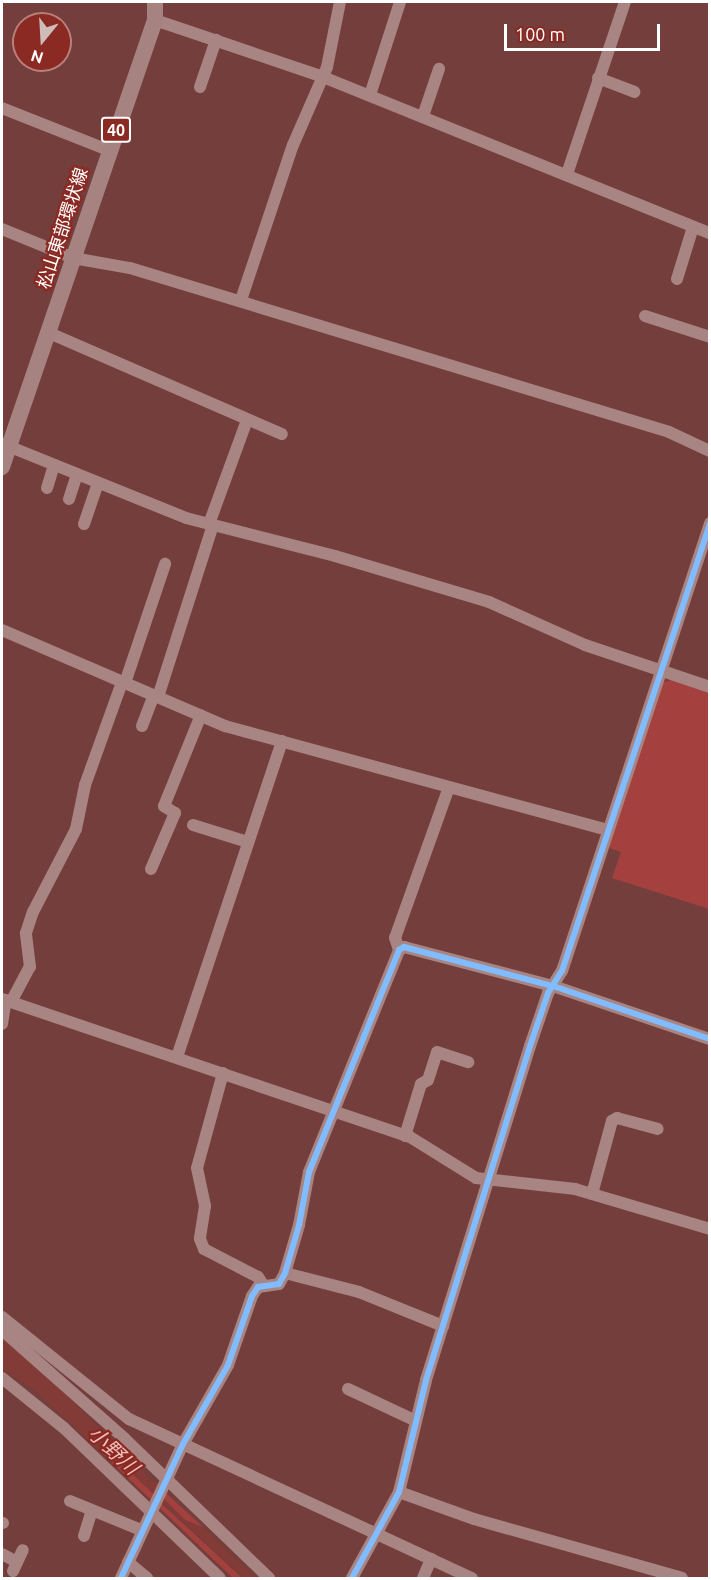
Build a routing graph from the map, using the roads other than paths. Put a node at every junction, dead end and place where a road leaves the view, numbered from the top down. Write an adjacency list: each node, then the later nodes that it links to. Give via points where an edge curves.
1 (155, 2): 5 (main road, 松山東部環状線 / 40)
2 (340, 2): 8 (street)
3 (400, 2): 12 (street)
4 (625, 2): 9 (street)
5 (155, 20): 6 (street); 15 (main road, 松山東部環状線 / 40)
6 (216, 40): 8 (street); 10 (street)
7 (439, 69): 14 (street)
8 (323, 76): 12 (street); 22 (street, via 293,145)
9 (598, 78): 11 (street); 16 (street)
10 (201, 87)
11 (634, 92)
12 (370, 95): 14 (street)
13 (2, 108): 15 (street)
14 (423, 116): 16 (street)
15 (108, 150): 20 (main road, 松山東部環状線 / 40)
16 (567, 174): 17 (street)
17 (693, 226): 19 (street); 21 (street)
18 (2, 229): 20 (street)
19 (710, 233)
20 (73, 258): 22 (street, via 130,268); 24 (main road, 松山東部環状線 / 40)
21 (677, 279)
22 (241, 300): 29 (street, via 669,432)
23 (645, 316): 25 (street)
24 (47, 332): 26 (street); 28 (main road, 松山東部環状線 / 40)
25 (710, 337)
26 (247, 420): 27 (street); 38 (street)
27 (282, 434)
28 (5, 445): 30 (street); 31 (main road, 松山東部環状線 / 40)
29 (710, 452)
30 (54, 465): 32 (street); 34 (street)
31 (2, 466)
32 (77, 474): 33 (street); 35 (street)
33 (98, 483): 37 (street); 38 (street)
34 (47, 488)
35 (69, 499)
36 (710, 523): 41 (street)
37 (84, 524)
38 (211, 524): 41 (street, via 489,602 585,645); 44 (street)
39 (165, 564): 42 (street)
40 (2, 630): 42 (street)
41 (661, 672): 43 (street); 50 (street)
42 (124, 682): 44 (street); 55 (street, via 85,785 76,829 26,933 30,967)
43 (710, 687)
44 (156, 696): 45 (street); 46 (street)
45 (201, 715): 47 (street); 52 (street, via 164,806 175,813)
46 (142, 726)
47 (282, 741): 48 (street); 51 (street)
48 (449, 787): 50 (street); 53 (street, via 395,938)
49 (193, 825): 51 (street)
50 (608, 830): 54 (street, via 562,971)
51 (248, 842): 58 (street)
52 (151, 869)
53 (399, 950): 54 (street, via 415,950); 61 (street)
54 (553, 987): 57 (street); 64 (street)
55 (6, 1000): 56 (street); 58 (street)
56 (2, 1024)
57 (710, 1039)
58 (177, 1058): 60 (street)
59 (468, 1062): 63 (street, via 437,1052 428,1080 421,1084)
60 (223, 1073): 61 (street); 68 (street, via 197,1168 204,1206 200,1239 204,1248 258,1277)
61 (334, 1111): 63 (street); 67 (street, via 309,1172)
62 (658, 1129): 65 (street, via 617,1118 612,1121)
63 (405, 1136): 64 (street, via 463,1172)
64 (489, 1181): 65 (street); 70 (street)
65 (592, 1194): 66 (street)
66 (710, 1229)
67 (285, 1273): 68 (street, via 279,1284); 70 (street, via 358,1292)
68 (264, 1286): 75 (street, via 252,1296 217,1389)
69 (2, 1317): 75 (street, via 121,1414)
70 (443, 1326): 74 (street)
71 (2, 1330): 76 (street)
72 (2, 1378): 80 (street, via 26,1393)
73 (348, 1389): 74 (street)
74 (416, 1421): 77 (street)
75 (183, 1444): 76 (street); 82 (street)
76 (165, 1481): 80 (street); 91 (street)
77 (399, 1492): 82 (street); 95 (street, via 474,1519)
78 (70, 1501): 79 (street)
79 (92, 1510): 81 (street); 83 (street)
80 (151, 1510): 81 (street); 90 (street)
81 (141, 1530): 87 (street)
82 (378, 1534): 85 (street); 92 (street)
83 (84, 1536)
84 (2, 1554): 86 (street)
85 (431, 1559): 93 (street); 94 (street)
86 (18, 1561)
87 (128, 1562): 88 (street); 89 (street)
88 (121, 1578)
89 (147, 1578)
90 (220, 1578)
91 (269, 1578)
92 (352, 1578)
93 (423, 1578)
94 (472, 1578)
95 (682, 1578)

